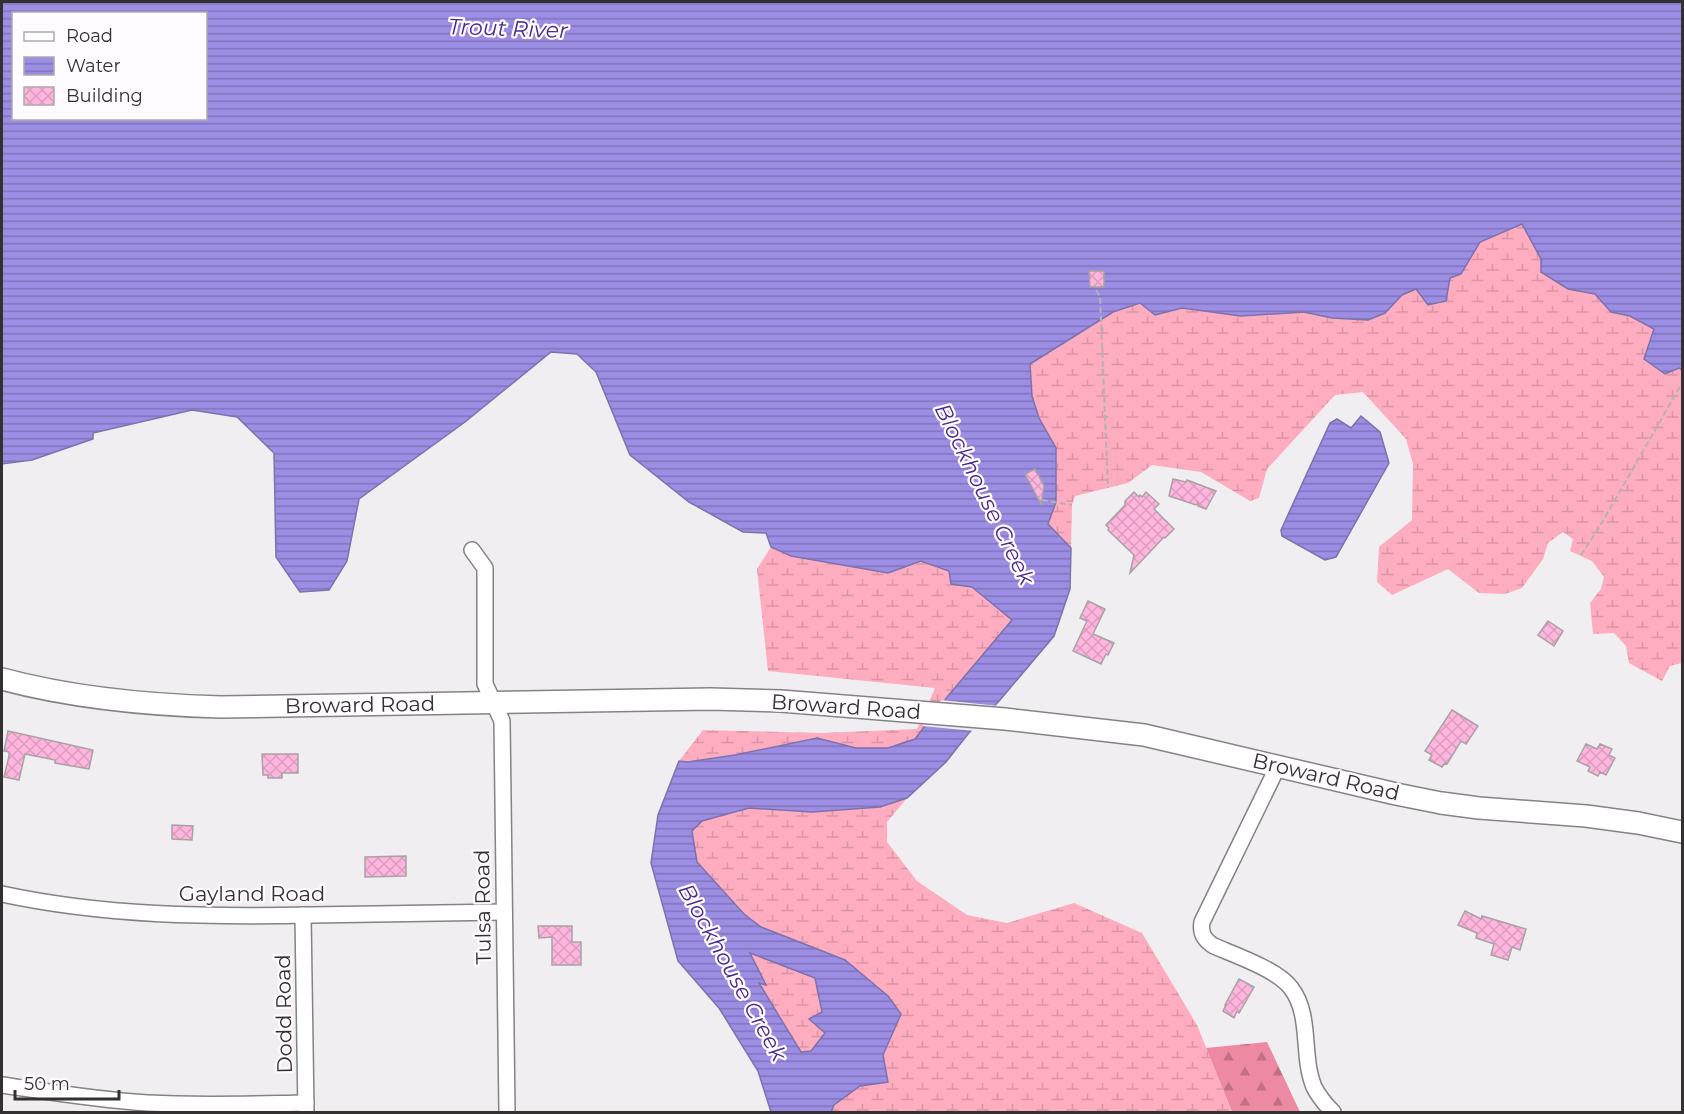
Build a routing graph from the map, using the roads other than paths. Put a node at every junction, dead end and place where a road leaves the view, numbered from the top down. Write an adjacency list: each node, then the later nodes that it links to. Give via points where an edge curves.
1 (472, 550): 3 (street, Tulsa Road, via 485,568 485,684)
2 (2, 679): 3 (main road, Broward Road, via 129,702 174,705)
3 (494, 703): 4 (main road, Broward Road, via 723,699 922,712 1144,735); 7 (street, Tulsa Road, via 502,721)
4 (1278, 766): 5 (main road, Broward Road, via 1441,803 1586,816); 12 (street, via 1201,930 1214,946 1263,968 1291,987 1303,1016 1314,1085)
5 (1683, 832)
6 (2, 894): 8 (street, Gayland Road, via 89,909 154,914)
7 (504, 912): 8 (street, Gayland Road); 11 (street, Tulsa Road)
8 (303, 915): 10 (street, Dodd Road)
9 (2, 1085): 10 (street, via 148,1103)
10 (306, 1108)
11 (507, 1113)
12 (1334, 1113)

